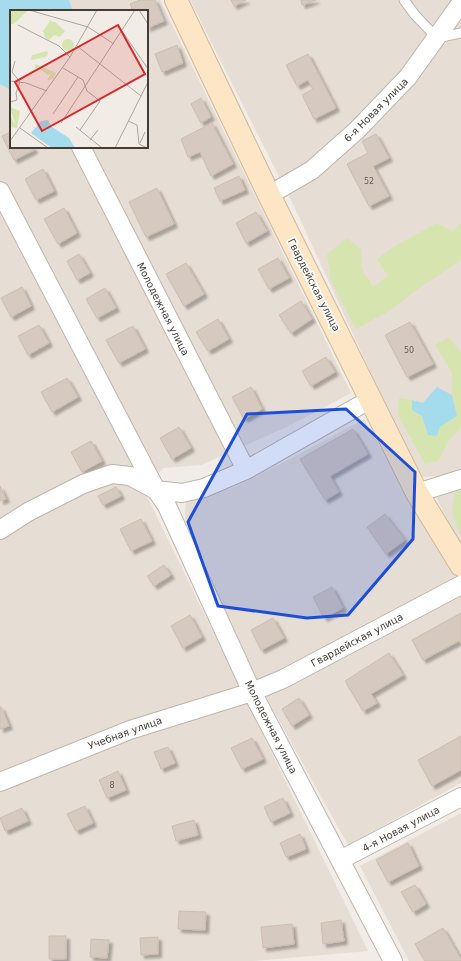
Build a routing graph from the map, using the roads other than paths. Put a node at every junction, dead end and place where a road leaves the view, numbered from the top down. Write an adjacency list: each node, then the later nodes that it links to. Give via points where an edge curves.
1 (176, 0): 8 (main road, Гвардейская улица)
2 (404, 0): 5 (lane)
3 (461, 3): 5 (street, 6-я Новая улица)
4 (461, 33): 5 (lane)
5 (438, 38): 8 (street, 6-я Новая улица, via 408,77 357,130 312,170)
6 (81, 148): 10 (street, Молодежная улица)
7 (0, 191): 12 (street, Молодежная улица)
8 (269, 196): 9 (main road, Гвардейская улица)
9 (371, 399): 10 (street, Молодежная улица); 13 (main road, Гвардейская улица)
10 (246, 470): 12 (street, Молодежная улица, via 204,488 182,493)
11 (461, 479): 13 (street)
12 (156, 490): 14 (street, Молодежная улица, via 130,476 112,474 82,484); 17 (street, Молодежная улица, via 167,506)
13 (417, 493): 15 (main road, Гвардейская улица)
14 (0, 530)
15 (461, 565)
16 (461, 585): 17 (street, Гвардейская улица, via 283,679)
17 (252, 692): 18 (street, Учебная улица, via 130,730); 20 (street, Молодежная улица)
18 (0, 782)
19 (461, 797): 20 (street, 4-я Новая улица)
20 (340, 860): 21 (street, Молодежная улица)
21 (393, 961)

